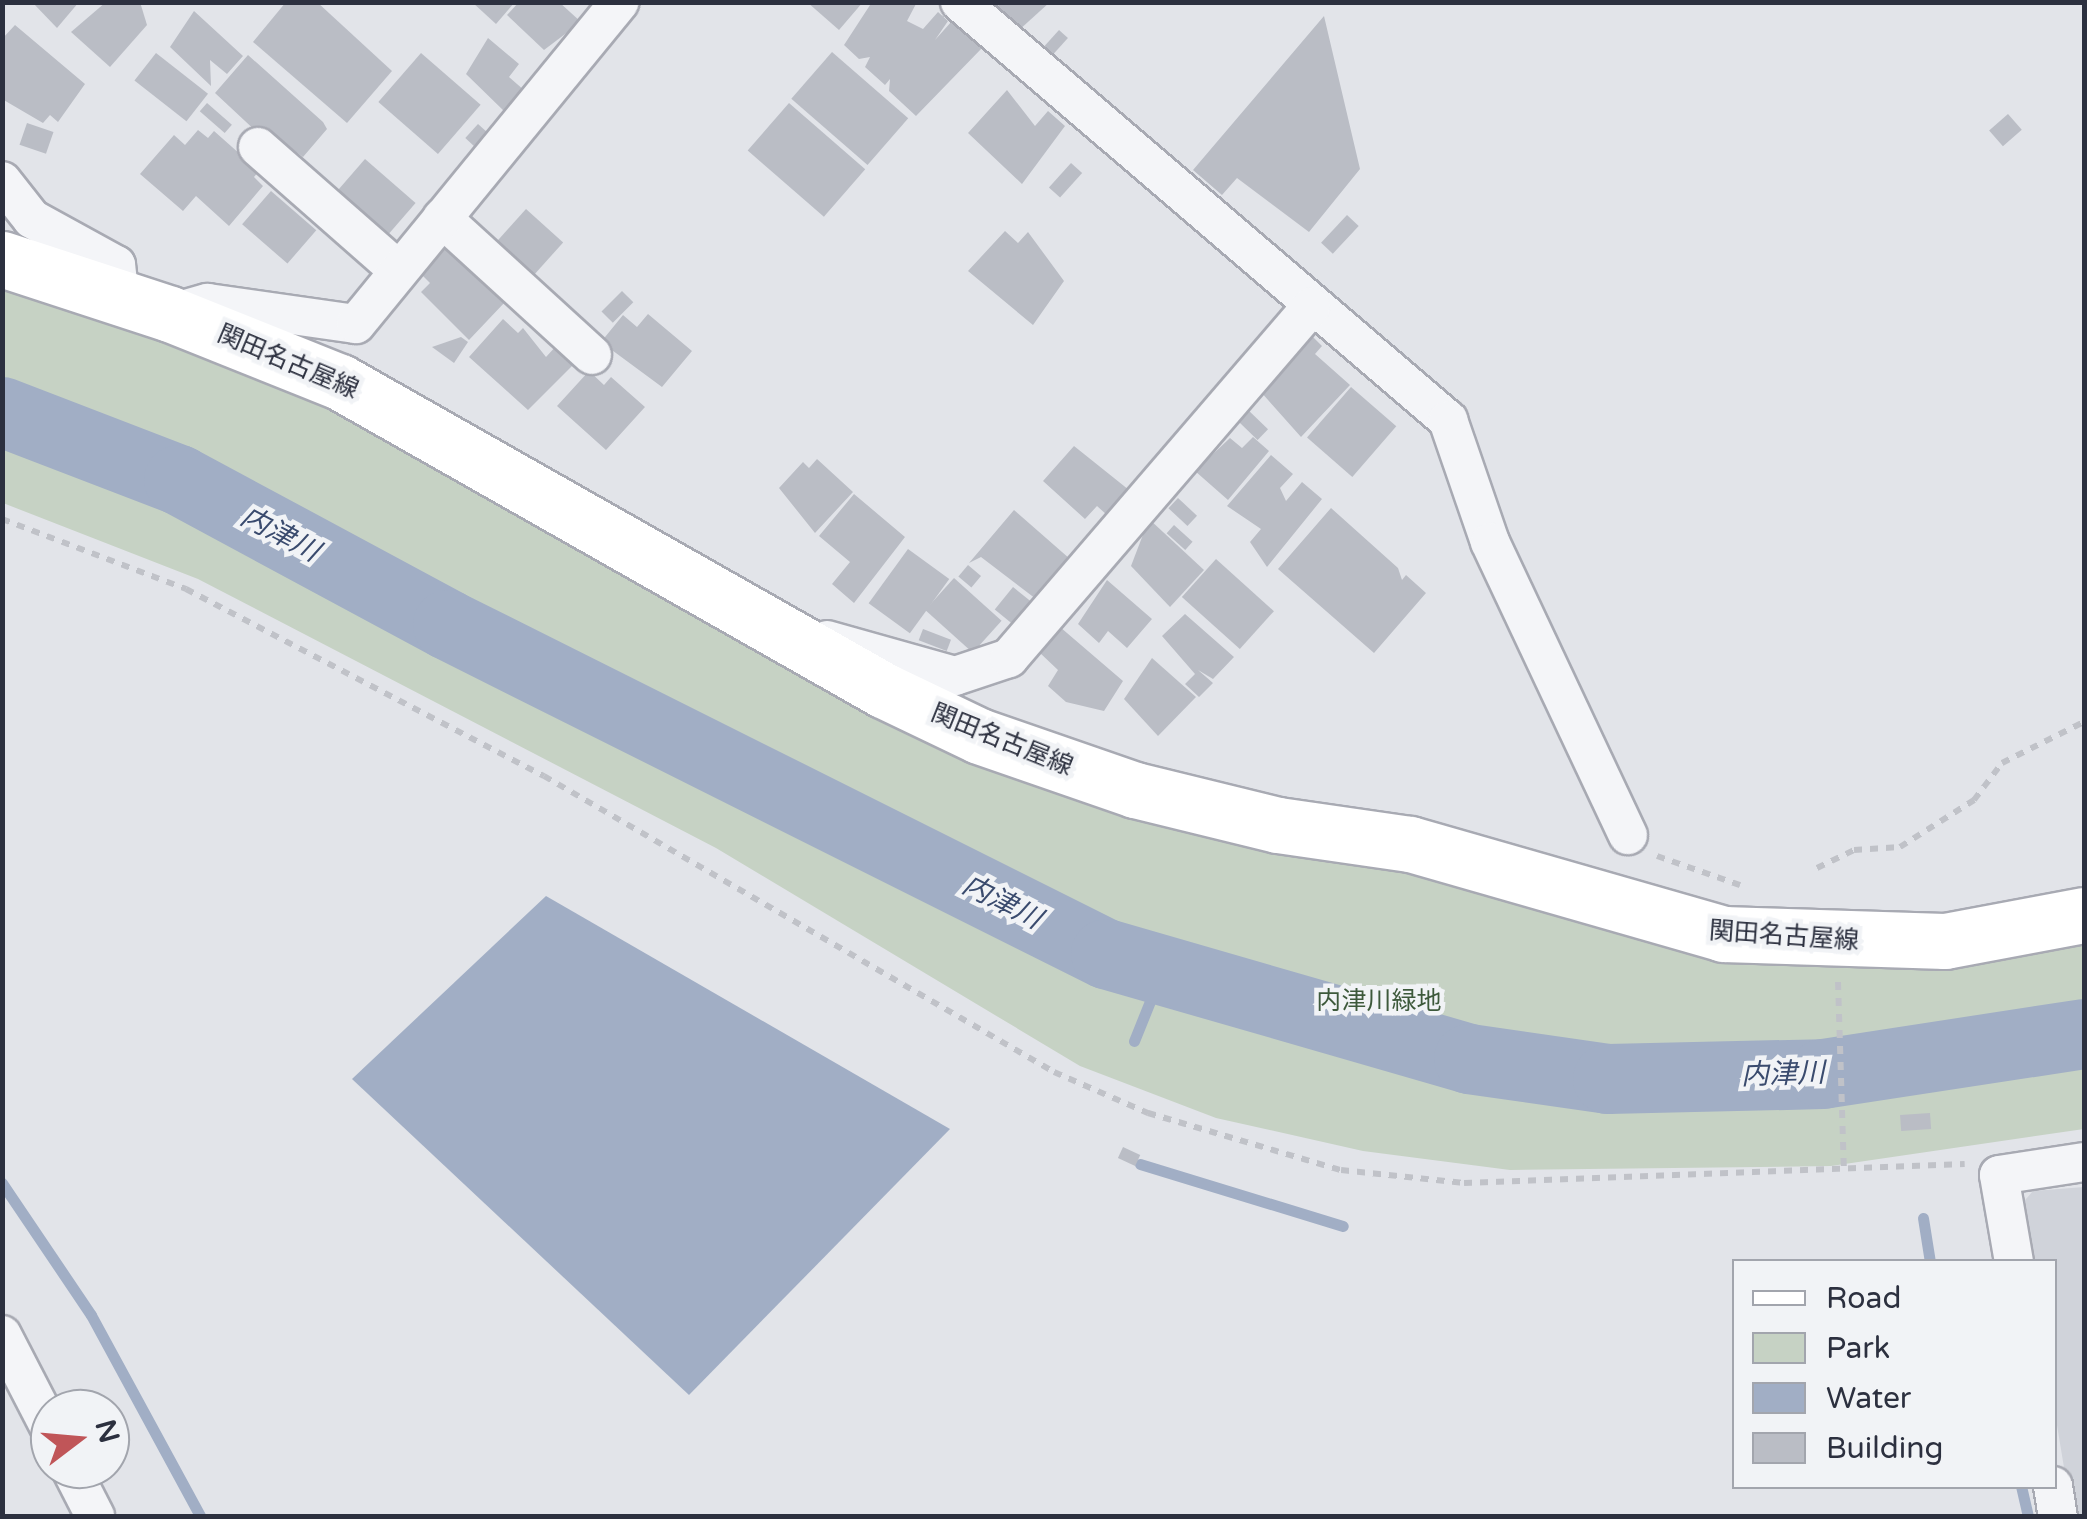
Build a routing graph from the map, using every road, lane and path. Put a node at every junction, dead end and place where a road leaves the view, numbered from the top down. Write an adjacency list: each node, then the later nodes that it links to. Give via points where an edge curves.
1 (971, 6): 9 (street)
2 (604, 8): 5 (street)
3 (258, 147): 7 (street)
4 (2, 180): 8 (street, via 32,218 116,265)
5 (442, 218): 7 (street); 10 (street)
6 (2, 260): 8 (main road, 関田名古屋線)
7 (396, 269): 8 (street, via 356,324 208,303)
8 (145, 305): 12 (main road, 関田名古屋線, via 441,433)
9 (1312, 308): 12 (street, via 1009,658 955,676); 14 (street, via 1448,420 1490,542)
10 (592, 355)
11 (2, 519): 19 (path, via 237,616 544,776 1054,1072 1148,1113 1341,1170 1464,1182)
12 (759, 622): 17 (main road, 関田名古屋線, via 979,736 1135,790 1278,824 1410,844 1670,924)
13 (2084, 722): 15 (path, via 2002,764 1974,800 1900,847 1854,850)
14 (1628, 836)
15 (1816, 868)
16 (2084, 915): 17 (main road, 関田名古屋線, via 1945,941)
17 (1836, 943): 19 (path)
18 (2084, 1162): 20 (street)
19 (1844, 1172): 20 (path, via 1956,1162)
20 (1999, 1176): 21 (street)
21 (2013, 1259)
22 (2, 1335): 23 (street)
23 (30, 1389)
24 (81, 1489): 26 (street)
25 (2054, 1489): 27 (street)
26 (95, 1516)
27 (2058, 1516)

